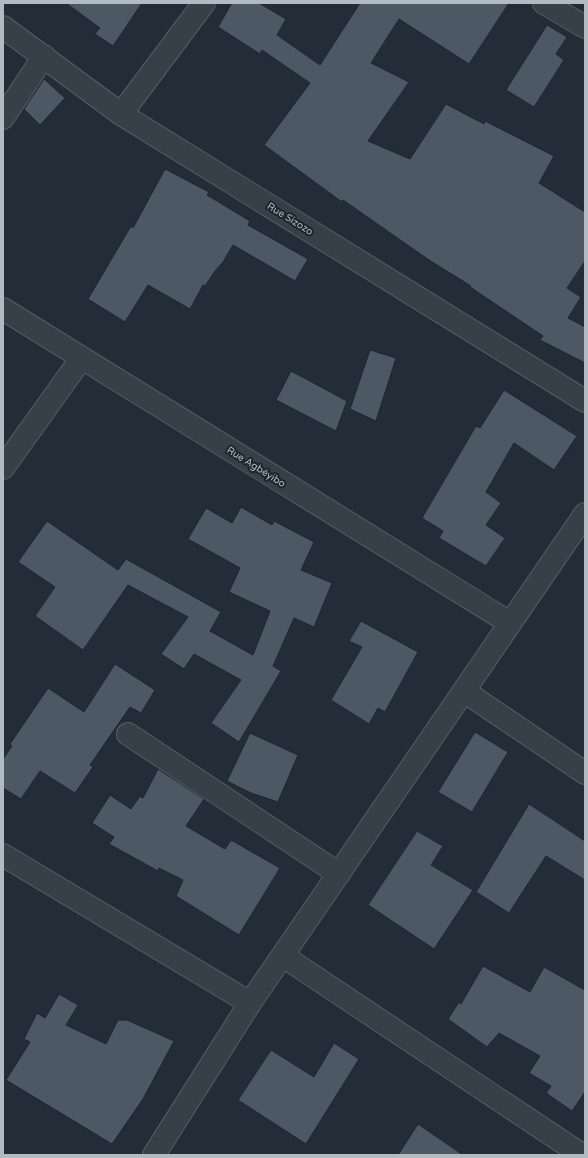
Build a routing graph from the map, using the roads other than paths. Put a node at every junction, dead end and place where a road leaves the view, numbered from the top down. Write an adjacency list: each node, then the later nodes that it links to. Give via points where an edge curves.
1 (204, 3): 6 (street)
2 (544, 3): 4 (street)
3 (3, 27): 5 (street, Rue Sizozo)
4 (585, 27)
5 (44, 56): 6 (street, Rue Sizozo); 7 (street)
6 (121, 114): 10 (street, Rue Sizozo)
7 (3, 118)
8 (3, 309): 9 (street, Rue Agbéyibo)
9 (81, 359): 11 (street); 13 (street, Rue Agbéyibo)
10 (585, 401)
11 (3, 468)
12 (585, 514): 13 (street)
13 (510, 624): 14 (street)
14 (464, 691): 16 (street); 18 (street)
15 (128, 734): 18 (street)
16 (585, 773)
17 (3, 855): 20 (street)
18 (339, 874): 19 (street)
19 (283, 956): 20 (street); 22 (street)
20 (250, 1003): 21 (street)
21 (154, 1155)
22 (582, 1155)

